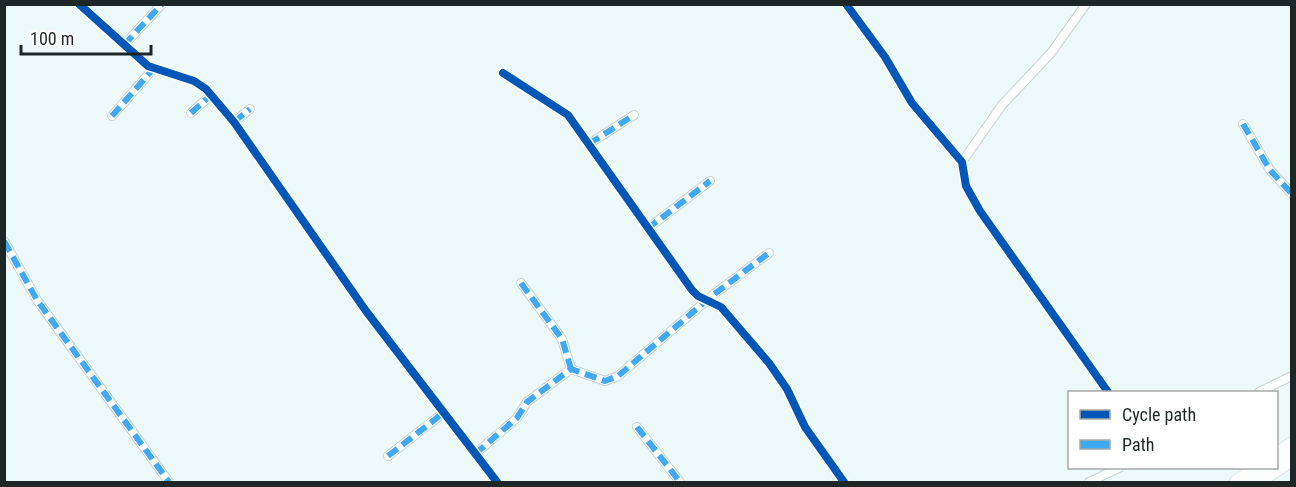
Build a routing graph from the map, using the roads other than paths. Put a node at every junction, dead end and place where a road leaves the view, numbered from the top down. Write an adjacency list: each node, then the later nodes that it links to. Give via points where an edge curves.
1 (79, 4): 5 (street)
2 (162, 4): 5 (street)
3 (846, 4): 16 (street, via 885,57 912,103)
4 (1086, 4): 16 (street)
5 (124, 45): 6 (street)
6 (154, 68): 8 (street, via 194,81); 12 (street)
7 (503, 73): 15 (street, via 563,110)
8 (211, 94): 10 (street); 13 (street)
9 (250, 109): 13 (street)
10 (190, 113)
11 (634, 115): 15 (street)
12 (112, 116)
13 (234, 122): 28 (street)
14 (1243, 124): 18 (street, via 1270,170)
15 (589, 144): 19 (street)
16 (962, 162): 26 (street, via 966,186 980,211)
17 (710, 181): 19 (street)
18 (1292, 194)
19 (647, 229): 23 (street, via 692,290)
20 (4, 241): 40 (street, via 37,300)
21 (769, 253): 23 (street)
22 (521, 283): 24 (street, via 562,339)
23 (707, 301): 24 (street, via 618,376 605,381); 42 (street, via 721,307 769,363 787,389 804,427)
24 (571, 369): 31 (street, via 527,402 517,418)
25 (1292, 376): 27 (street)
26 (1107, 391)
27 (1263, 391)
28 (442, 414): 31 (street); 33 (street)
29 (637, 427): 41 (street)
30 (1292, 444): 32 (main road)
31 (475, 454): 39 (street)
32 (1278, 454)
33 (388, 456)
34 (1292, 459): 38 (main road)
35 (1117, 469): 43 (street)
36 (1257, 469): 44 (main road)
37 (1278, 469): 45 (main road)
38 (1278, 469)
39 (497, 482)
40 (169, 483)
41 (680, 483)
42 (844, 483)
43 (1089, 483)
44 (1237, 483)
45 (1258, 483)

